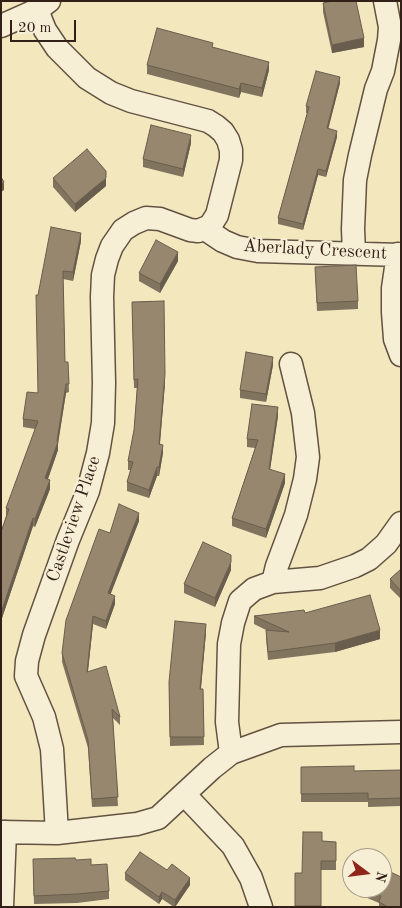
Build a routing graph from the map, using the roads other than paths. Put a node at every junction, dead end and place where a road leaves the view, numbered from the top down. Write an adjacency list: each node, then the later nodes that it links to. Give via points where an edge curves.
1 (385, 1): 5 (street, via 389,40 355,180)
2 (43, 6): 3 (street); 4 (street, via 45,30 57,48 87,78 131,101 208,121 223,132 231,150 231,160 217,216)
3 (1, 26)
4 (205, 229): 5 (street, Aberlady Crescent, via 237,247 258,251); 15 (street, Castleview Place, via 190,230 160,219 146,218 123,230 107,259 102,297 104,383 98,453 88,491 27,661 26,676 44,717 52,749)
5 (354, 252): 6 (street, Aberlady Crescent)
6 (400, 255): 7 (street, via 393,288 393,312 395,338)
7 (401, 355)
8 (292, 364): 10 (street, via 303,412 308,457 296,515)
9 (401, 524): 10 (street, via 386,544 355,566 320,578)
10 (273, 582): 12 (street, via 254,589 240,601 233,623 229,644 227,722)
11 (401, 732): 12 (street, via 281,735)
12 (231, 753): 13 (street)
13 (184, 794): 15 (street, via 158,818); 17 (street, via 233,846 252,878)
14 (3, 832): 15 (street); 16 (street)
15 (57, 833)
16 (2, 907)
17 (261, 907)

